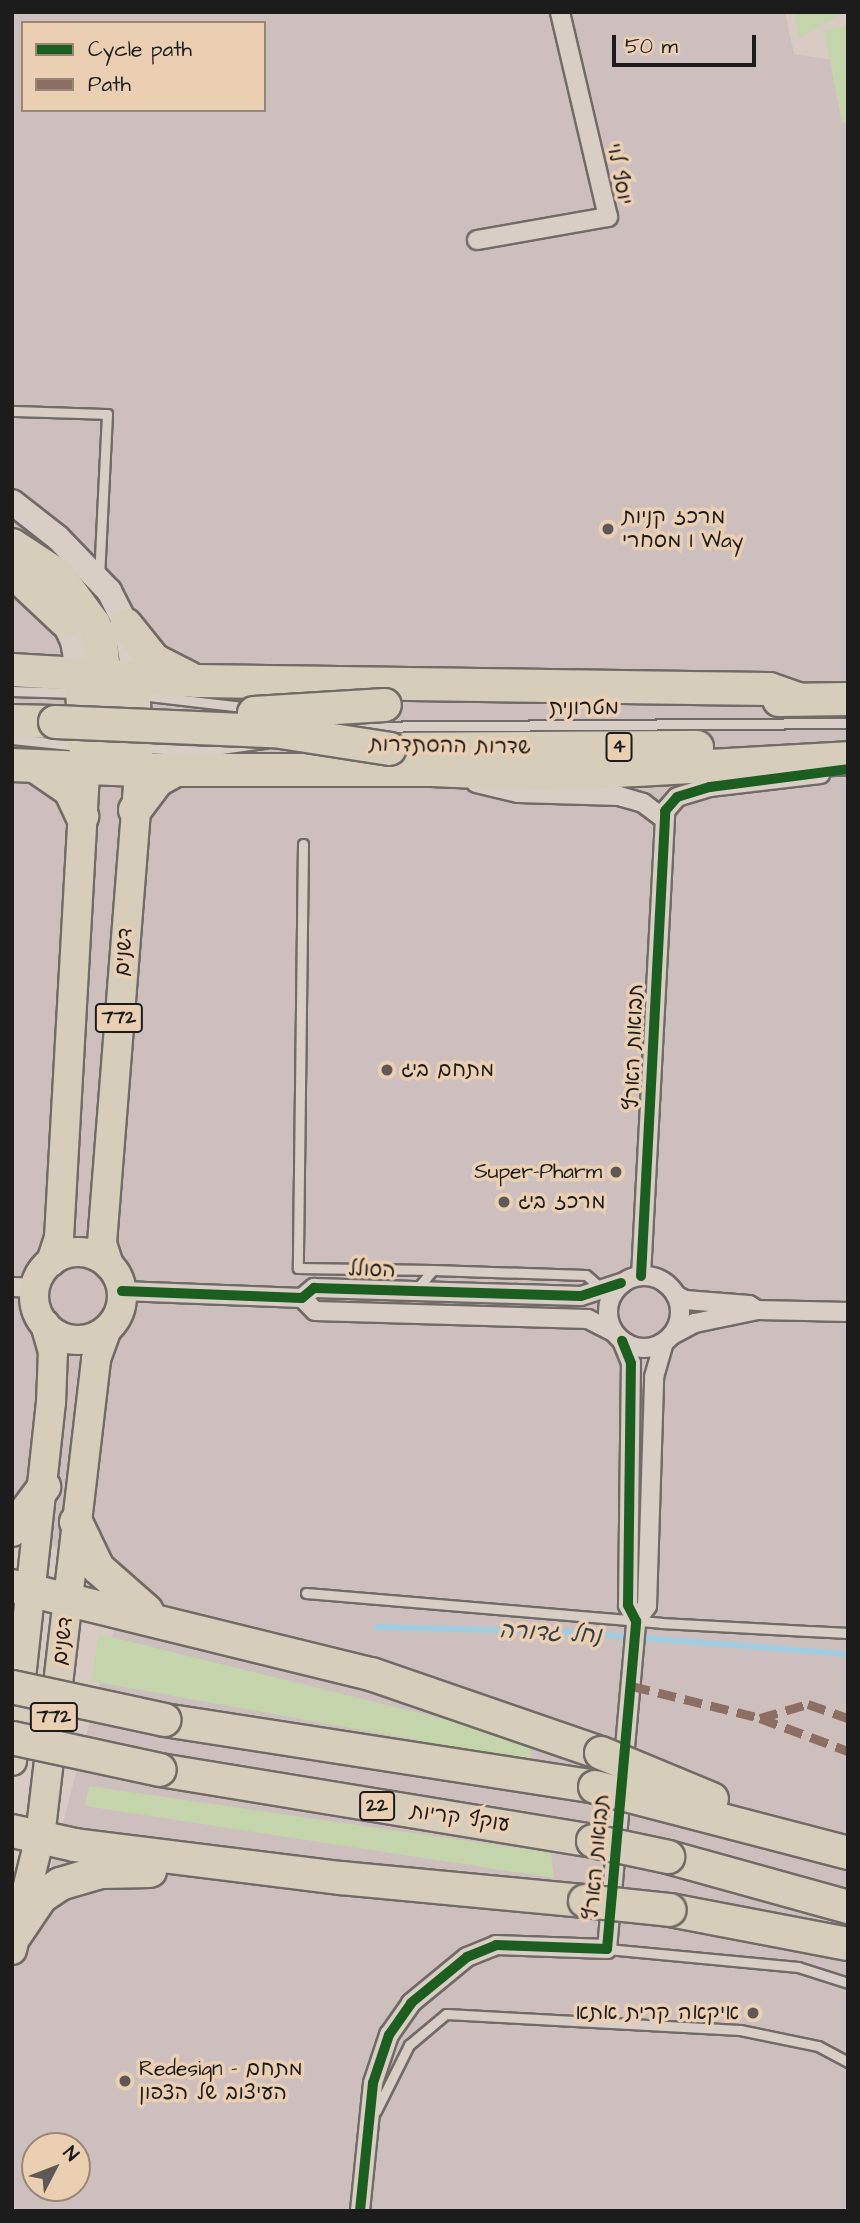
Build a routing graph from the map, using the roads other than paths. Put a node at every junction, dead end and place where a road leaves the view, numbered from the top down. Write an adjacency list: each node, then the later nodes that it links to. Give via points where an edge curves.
1 (560, 12): 2 (street, יוסף לוי, via 608,217)
2 (477, 240)
3 (12, 411): 8 (lane, via 107,414)
4 (12, 502): 8 (street)
5 (12, 545): 13 (highway, via 48,566 82,605 101,643)
6 (12, 552): 9 (street)
7 (12, 571): 9 (highway)
8 (99, 580): 10 (street)
9 (65, 621): 13 (street)
10 (126, 625): 12 (highway, via 153,660); 13 (street)
11 (12, 670): 13 (highway)
12 (197, 681): 13 (highway); 15 (highway, via 769,689)
13 (110, 688): 14 (lane, מטרונית); 20 (lane, מטרונית, via 241,706); 23 (highway)
14 (12, 691)
15 (798, 699): 16 (highway, שדרות ההסתדרות / 4); 17 (highway, שדרות ההסתדרות / 4, bridge, via 385,705 279,714)
16 (848, 699)
17 (12, 702)
18 (12, 721): 22 (highway, שדרות ההסתדרות / 4, bridge, via 274,731 390,749)
19 (848, 723): 20 (lane, מטרונית)
20 (320, 727): 23 (lane, מטרונית, via 243,749)
21 (12, 739): 23 (lane, מטרונית)
22 (848, 746)
23 (108, 753): 25 (highway); 27 (highway); 29 (main road, דשנים / 772); 30 (main road, 772)
24 (848, 758): 28 (highway, via 547,775)
25 (23, 765): 30 (highway, via 63,783)
26 (848, 769): 31 (street, via 683,793 671,802)
27 (176, 770): 28 (highway); 29 (highway, via 158,780)
28 (428, 770): 31 (street, via 518,793 619,796 643,803)
29 (135, 810): 34 (main road, דשנים / 772, via 102,1244)
30 (82, 816): 33 (main road, 772, via 59,1238)
31 (664, 819): 36 (street, תבואות הארץ)
32 (303, 844): 35 (lane, via 298,1268)
33 (51, 1262): 34 (main road, via 78,1252 97,1256); 38 (main road)
34 (109, 1265): 39 (main road)
35 (433, 1270): 40 (lane); 41 (lane, via 586,1275)
36 (641, 1276): 37 (street); 42 (street, via 661,1280)
37 (621, 1283): 41 (street, הסולל); 48 (street, via 608,1310)
38 (24, 1288): 46 (main road)
39 (122, 1291): 43 (street, הסולל); 47 (main road, via 118,1317)
40 (415, 1291): 41 (street, הסולל, via 581,1296); 43 (street, הסולל, via 314,1288)
41 (604, 1292)
42 (676, 1295): 44 (street); 49 (street, via 680,1316)
43 (302, 1298): 48 (street, הסולל, via 315,1311 589,1319)
44 (758, 1310): 45 (street); 49 (street, via 695,1324)
45 (848, 1312)
46 (45, 1324): 47 (main road, via 54,1333 76,1340); 50 (main road, דשנים / 772, via 53,1352)
47 (106, 1331): 51 (main road, דשנים / 772, via 96,1359)
48 (618, 1336): 49 (street, via 643,1348); 57 (street, תבואות הארץ, via 631,1363 628,1605)
49 (668, 1339): 57 (street, תבואות הארץ, via 654,1377 647,1606)
50 (44, 1488): 52 (highway); 53 (main road, דשנים / 772)
51 (76, 1522): 55 (main road, דשנים / 772); 56 (highway, via 107,1579)
52 (12, 1530)
53 (22, 1587): 55 (highway); 61 (main road, דשנים / 772)
54 (306, 1593): 57 (lane)
55 (68, 1597): 56 (highway); 62 (main road, דשנים / 772)
56 (166, 1624): 63 (highway, bridge, via 371,1674 601,1753)
57 (636, 1625): 58 (lane); 68 (street, תבואות הארץ)
58 (848, 1633)
59 (12, 1687): 63 (highway, bridge, via 164,1720 595,1787)
60 (12, 1738): 65 (highway, עוקף קריות / 22, bridge, via 160,1770 593,1840)
61 (12, 1761)
62 (26, 1834): 64 (highway, via 75,1845); 66 (main road, דשנים / 772)
63 (836, 1849)
64 (304, 1874): 66 (highway, via 114,1870 88,1875 60,1884 41,1897); 67 (highway, bridge, via 670,1910)
65 (848, 1907)
66 (14, 1942)
67 (848, 1944)
68 (607, 1949): 69 (lane, via 798,1967); 71 (street, תבואות הארץ, via 496,1945 449,1970 411,2003 389,2035 373,2083)
69 (848, 1983)
70 (848, 2062): 71 (lane, via 818,2046 740,2030 446,2014 409,2045)
71 (368, 2127): 72 (street, תבואות הארץ)
72 (360, 2211)

